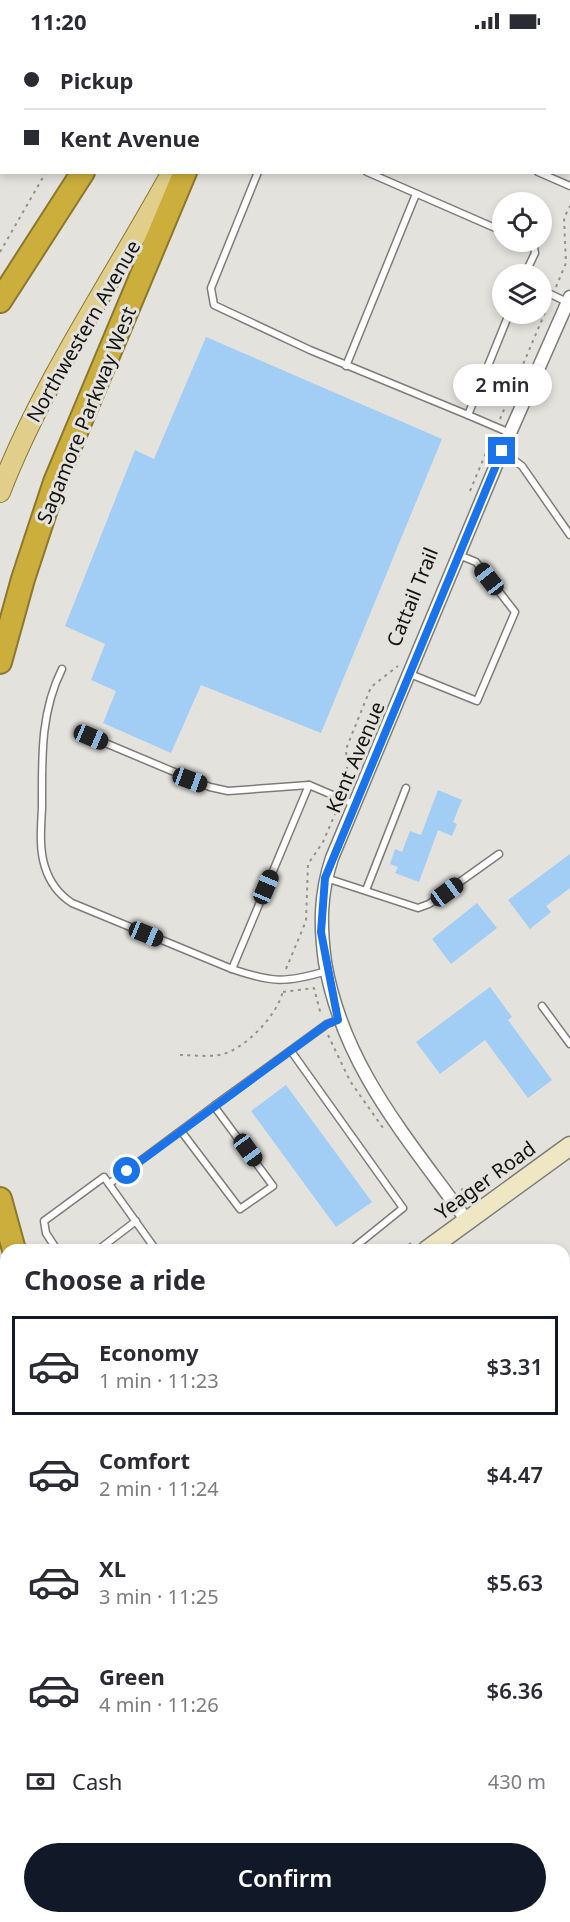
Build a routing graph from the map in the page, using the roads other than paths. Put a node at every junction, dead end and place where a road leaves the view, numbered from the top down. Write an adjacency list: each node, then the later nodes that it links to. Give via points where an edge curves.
1 (83, 174): 13 (highway)
2 (171, 174): 20 (main road, Northwestern Avenue, via 55,374)
3 (184, 174): 23 (highway, Sagamore Parkway West, via 55,482)
4 (257, 174): 16 (lane, via 211,288 214,305)
5 (371, 174): 10 (lane)
6 (542, 174): 8 (lane)
7 (560, 174): 8 (lane)
8 (558, 181): 9 (lane)
9 (570, 186)
10 (416, 194): 11 (lane); 16 (lane)
11 (492, 227)
12 (552, 295): 14 (lane)
13 (0, 301)
14 (569, 301): 18 (street, Kent Avenue)
15 (505, 324): 17 (lane)
16 (346, 366): 17 (lane)
17 (468, 415): 18 (lane)
18 (511, 433): 19 (street, Kent Avenue)
19 (502, 451): 21 (lane, via 522,465); 22 (street, Kent Avenue)
20 (0, 492)
21 (570, 535)
22 (459, 555): 25 (street, Kent Avenue); 25 (lane, via 476,562 515,612 477,700)
23 (0, 662)
24 (62, 669): 33 (lane, via 51,691 42,738 41,850 50,881 59,896 72,903)
25 (410, 675): 29 (street, Kent Avenue)
26 (91, 737): 27 (lane, via 228,791)
27 (309, 784): 29 (lane); 33 (lane)
28 (406, 788): 32 (lane)
29 (356, 805): 31 (street, Kent Avenue)
30 (498, 854): 32 (lane, via 418,908)
31 (325, 878): 32 (lane); 34 (street, Kent Avenue, via 321,932)
32 (366, 890)
33 (232, 969): 34 (lane, via 257,978 284,981)
34 (327, 971): 36 (street, Kent Avenue)
35 (542, 1006): 37 (lane)
36 (338, 1020): 38 (lane); 45 (street, Kent Avenue, via 373,1089)
37 (570, 1044)
38 (291, 1051): 39 (lane); 51 (lane, via 403,1208)
39 (214, 1106): 40 (lane); 40 (lane, via 273,1186 240,1209)
40 (181, 1131): 42 (lane)
41 (570, 1146): 45 (street, Yeager Road)
42 (109, 1184): 44 (lane); 48 (lane, via 104,1177 44,1221)
43 (0, 1199): 46 (highway)
44 (136, 1221): 49 (lane); 50 (lane)
45 (467, 1221): 52 (street, Yeager Road)
46 (3, 1224): 47 (highway)
47 (11, 1244)
48 (53, 1244)
49 (106, 1244)
50 (152, 1244)
51 (358, 1244)
52 (435, 1244)

